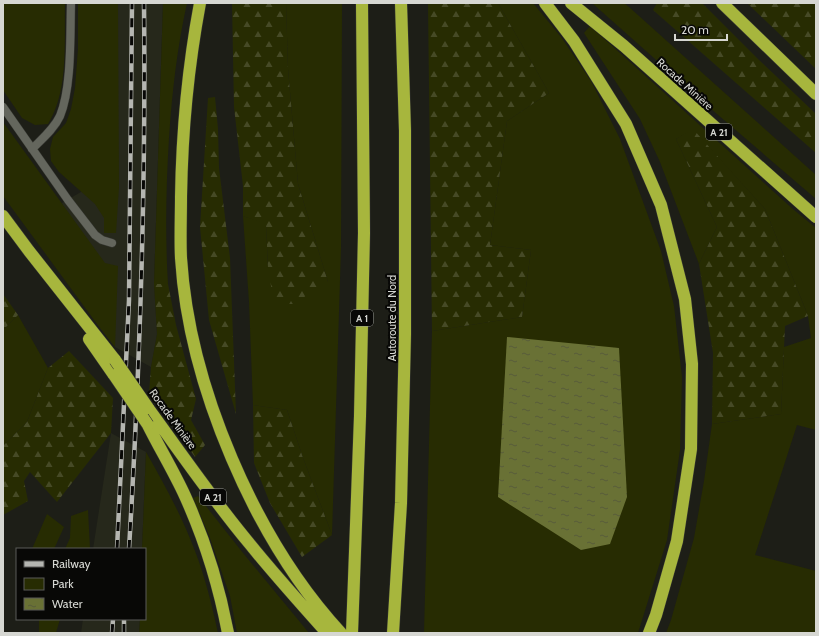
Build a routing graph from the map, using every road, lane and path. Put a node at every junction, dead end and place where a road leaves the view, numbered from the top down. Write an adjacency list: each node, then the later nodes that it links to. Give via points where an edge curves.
1 (71, 3): 10 (lane, via 70,52 64,104 52,128)
2 (200, 3): 17 (highway, via 189,76 182,165 181,258 193,339 218,421 238,472 259,515 293,572)
3 (362, 3): 18 (highway, A 1, via 364,241)
4 (401, 3): 19 (highway, Autoroute du Nord, via 405,131 405,334 401,503)
5 (545, 3): 20 (highway, via 574,41 626,124 661,205 685,299 692,364 691,449 677,541)
6 (571, 3): 12 (highway, Rocade Minière / A 21, via 624,46)
7 (722, 3): 8 (highway)
8 (816, 94)
9 (3, 108): 10 (lane)
10 (32, 149): 13 (lane, via 95,235)
11 (3, 216): 14 (highway, Rocade Minière / A 21)
12 (816, 217)
13 (112, 243)
14 (29, 251): 15 (highway, bridge, via 148,425 185,495 217,584); 16 (highway, Rocade Minière / A 21, bridge, via 115,360 214,499 281,582)
15 (228, 633)
16 (327, 633)
17 (342, 633)
18 (352, 633)
19 (393, 633)
20 (649, 633)

